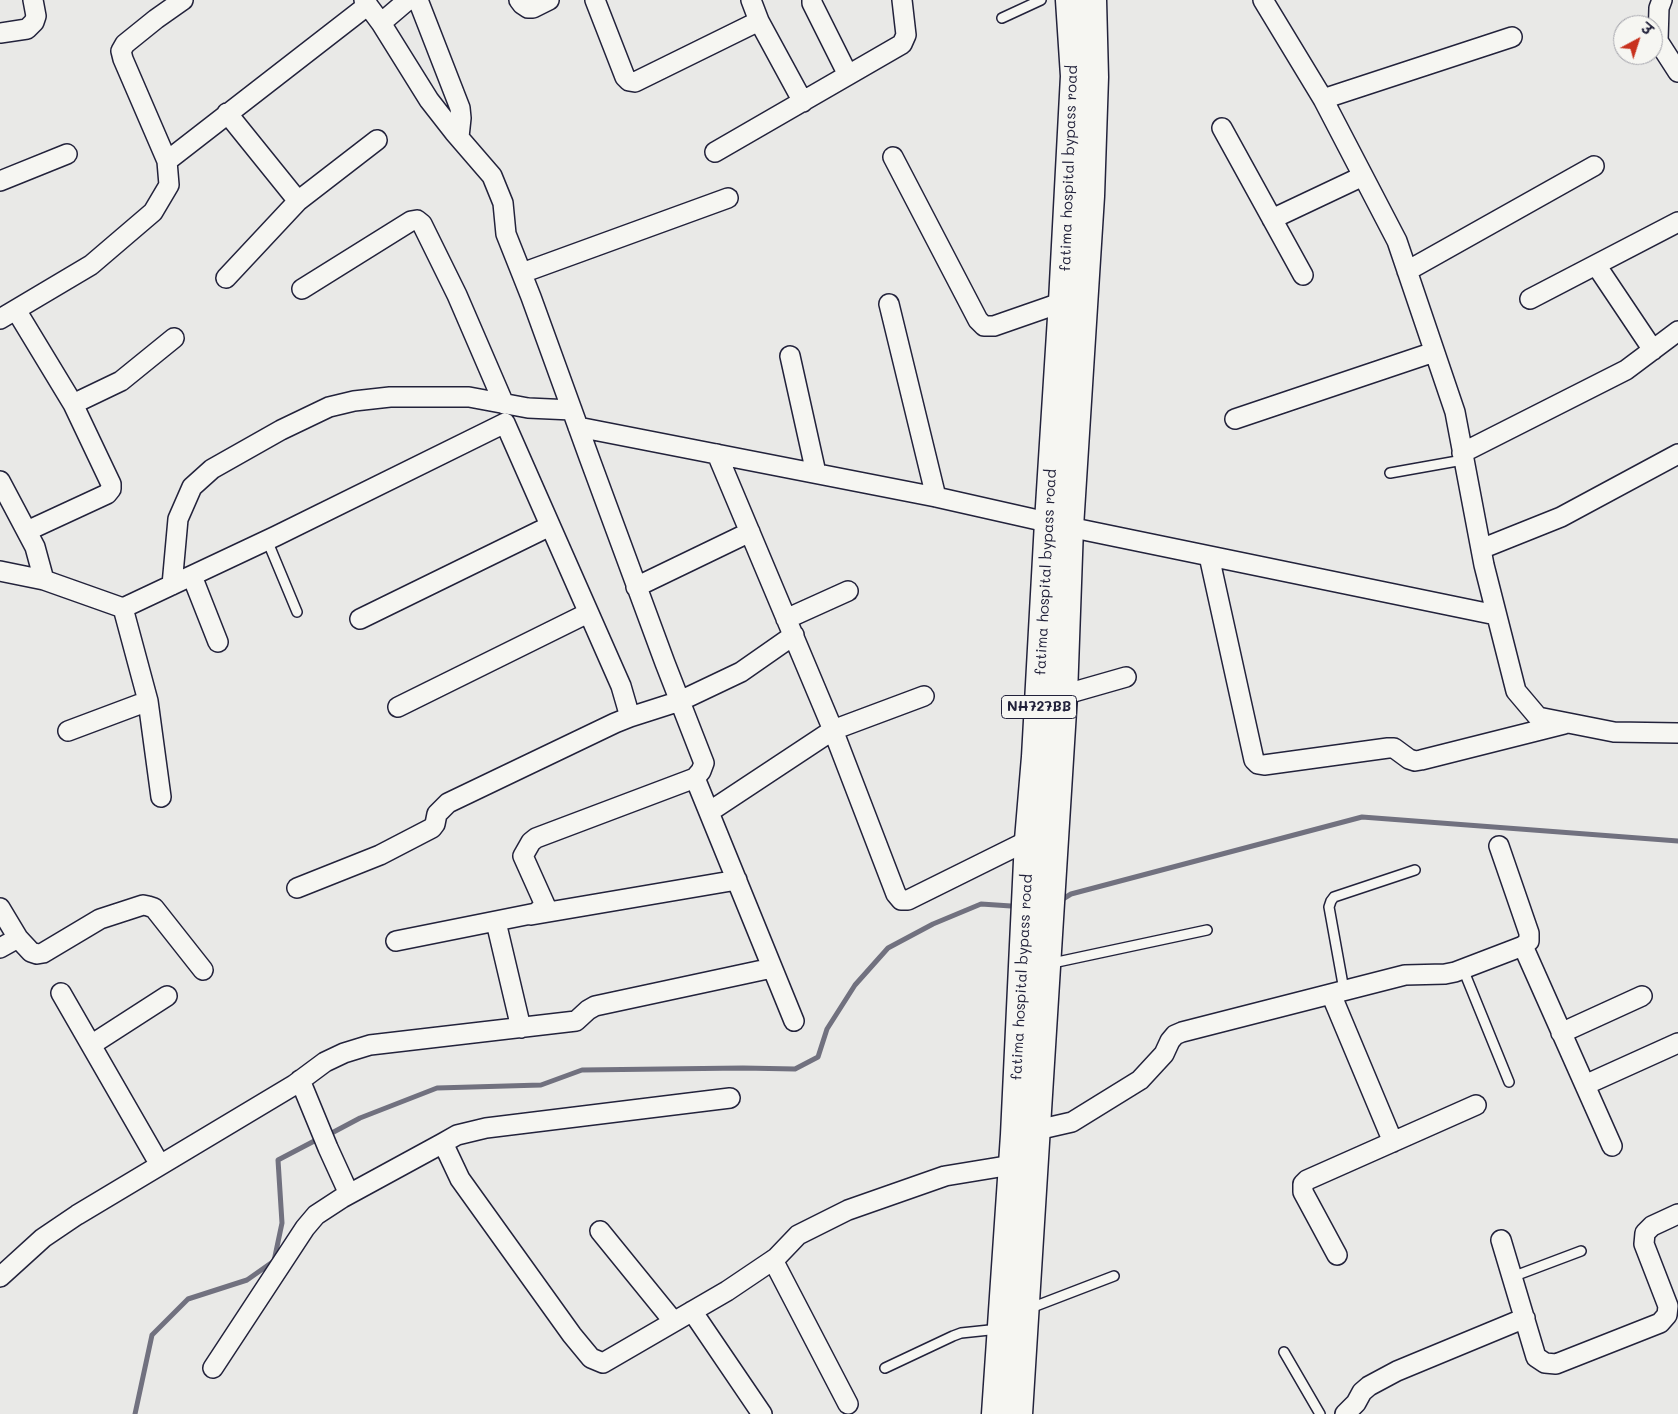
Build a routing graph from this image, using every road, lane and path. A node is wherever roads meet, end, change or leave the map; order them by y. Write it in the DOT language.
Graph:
graph roads {
  1 [pos="33,0"];
  2 [pos="183,0"];
  3 [pos="408,0"];
  4 [pos="418,0"];
  5 [pos="519,0"];
  6 [pos="549,0"];
  7 [pos="595,0"];
  8 [pos="751,0"];
  9 [pos="812,0"];
  10 [pos="902,0"];
  11 [pos="1041,0"];
  12 [pos="1070,0"];
  13 [pos="1092,0"];
  14 [pos="1264,0"];
  15 [pos="1662,0"];
  16 [pos="366,2"];
  17 [pos="1002,18"];
  18 [pos="759,21"];
  19 [pos="381,23"];
  20 [pos="0,33"];
  21 [pos="1512,37"];
  22 [pos="1678,72"];
  23 [pos="848,76"];
  24 [pos="1323,99"];
  25 [pos="802,102"];
  26 [pos="227,113"];
  27 [pos="1222,128"];
  28 [pos="459,137"];
  29 [pos="377,140"];
  30 [pos="716,152"];
  31 [pos="67,154"];
  32 [pos="893,157"];
  33 [pos="167,161"];
  34 [pos="1594,166"];
  35 [pos="1363,176"];
  36 [pos="0,181"];
  37 [pos="728,198"];
  38 [pos="298,201"];
  39 [pos="1272,219"];
  40 [pos="1678,222"];
  41 [pos="1596,265"];
  42 [pos="1407,271"];
  43 [pos="522,273"];
  44 [pos="1303,275"];
  45 [pos="226,278"];
  46 [pos="302,289"];
  47 [pos="1530,299"];
  48 [pos="1064,302"];
  49 [pos="889,304"];
  50 [pos="8,315"];
  51 [pos="1678,331"];
  52 [pos="174,338"];
  53 [pos="1653,350"];
  54 [pos="1434,352"];
  55 [pos="790,356"];
  56 [pos="499,403"];
  57 [pos="73,404"];
  58 [pos="575,418"];
  59 [pos="1235,419"];
  60 [pos="505,423"];
  61 [pos="717,454"];
  62 [pos="1678,454"];
  63 [pos="1462,457"];
  64 [pos="816,473"];
  65 [pos="1390,473"];
  66 [pos="0,481"];
  67 [pos="936,497"];
  68 [pos="1059,524"];
  69 [pos="550,526"];
  70 [pos="27,531"];
  71 [pos="750,532"];
  72 [pos="268,540"];
  73 [pos="1481,549"];
  74 [pos="1209,556"];
  75 [pos="0,571"];
  76 [pos="192,576"];
  77 [pos="44,580"];
  78 [pos="172,585"];
  79 [pos="636,587"];
  80 [pos="848,591"];
  81 [pos="122,608"];
  82 [pos="297,612"];
  83 [pos="588,613"];
  84 [pos="1496,615"];
  85 [pos="360,619"];
  86 [pos="790,627"];
  87 [pos="218,642"];
  88 [pos="1126,677"];
  89 [pos="1063,695"];
  90 [pos="924,696"];
  91 [pos="148,701"];
  92 [pos="680,701"];
  93 [pos="398,707"];
  94 [pos="630,717"];
  95 [pos="1570,723"];
  96 [pos="833,730"];
  97 [pos="68,731"];
  98 [pos="1678,733"];
  99 [pos="1047,758"];
  100 [pos="696,778"];
  101 [pos="161,797"];
  102 [pos="709,812"];
  103 [pos="1029,840"];
  104 [pos="1499,846"];
  105 [pos="1415,870"];
  106 [pos="737,880"];
  107 [pos="296,888"];
  108 [pos="0,908"];
  109 [pos="528,916"];
  110 [pos="496,922"];
  111 [pos="1207,930"];
  112 [pos="18,938"];
  113 [pos="396,941"];
  114 [pos="1523,946"];
  115 [pos="0,948"];
  116 [pos="1046,965"];
  117 [pos="772,968"];
  118 [pos="1463,969"];
  119 [pos="203,970"];
  120 [pos="1338,992"];
  121 [pos="61,993"];
  122 [pos="167,996"];
  123 [pos="1642,996"];
  124 [pos="794,1021"];
  125 [pos="521,1028"];
  126 [pos="1561,1033"];
  127 [pos="1678,1044"];
  128 [pos="91,1046"];
  129 [pos="300,1080"];
  130 [pos="1509,1082"];
  131 [pos="1585,1086"];
  132 [pos="730,1098"];
  133 [pos="1476,1105"];
  134 [pos="1037,1130"];
  135 [pos="1393,1142"];
  136 [pos="443,1143"];
  137 [pos="1612,1146"];
  138 [pos="160,1165"];
  139 [pos="1023,1166"];
  140 [pos="349,1194"];
  141 [pos="1678,1214"];
  142 [pos="600,1231"];
  143 [pos="1500,1240"];
  144 [pos="1581,1251"];
  145 [pos="1337,1255"];
  146 [pos="773,1260"];
  147 [pos="1114,1276"];
  148 [pos="0,1277"];
  149 [pos="1512,1278"];
  150 [pos="1025,1310"];
  151 [pos="692,1311"];
  152 [pos="1525,1318"];
  153 [pos="674,1322"];
  154 [pos="1002,1329"];
  155 [pos="1284,1352"];
  156 [pos="213,1368"];
  157 [pos="885,1368"];
  158 [pos="848,1404"];
  159 [pos="762,1414"];
  160 [pos="996,1414"];
  161 [pos="1018,1414"];
  162 [pos="1320,1414"];
  163 [pos="1345,1414"];
  1 -- 20 [label="street"];
  2 -- 33 [label="street"];
  3 -- 19 [label="street"];
  4 -- 28 [label="street"];
  5 -- 6 [label="street"];
  7 -- 18 [label="street"];
  8 -- 18 [label="street"];
  9 -- 23 [label="street"];
  10 -- 23 [label="street"];
  11 -- 17 [label="lane"];
  12 -- 48 [label="highway, fatima hospital bypass road / NH727BB"];
  13 -- 68 [label="highway, fatima hospital bypass road / NH727BB"];
  14 -- 24 [label="street"];
  15 -- 22 [label="street"];
  16 -- 19 [label="street"];
  16 -- 26 [label="street"];
  18 -- 25 [label="street"];
  19 -- 28 [label="street"];
  21 -- 24 [label="street"];
  23 -- 25 [label="street"];
  24 -- 35 [label="street"];
  25 -- 30 [label="street"];
  26 -- 33 [label="street"];
  26 -- 38 [label="street"];
  27 -- 39 [label="street"];
  28 -- 43 [label="street"];
  29 -- 38 [label="street"];
  31 -- 36 [label="street"];
  32 -- 48 [label="street"];
  33 -- 50 [label="street"];
  34 -- 42 [label="street"];
  35 -- 39 [label="street"];
  35 -- 42 [label="street"];
  37 -- 43 [label="street"];
  38 -- 45 [label="street"];
  39 -- 44 [label="street"];
  40 -- 41 [label="street"];
  41 -- 47 [label="street"];
  41 -- 53 [label="street"];
  42 -- 54 [label="street"];
  43 -- 58 [label="street"];
  46 -- 56 [label="street"];
  48 -- 68 [label="highway, fatima hospital bypass road / NH727BB"];
  49 -- 67 [label="street"];
  50 -- 57 [label="street"];
  51 -- 53 [label="street"];
  52 -- 57 [label="street"];
  53 -- 63 [label="street"];
  54 -- 59 [label="street"];
  54 -- 63 [label="street"];
  55 -- 64 [label="street"];
  56 -- 58 [label="street"];
  56 -- 60 [label="street"];
  56 -- 78 [label="street"];
  57 -- 70 [label="street"];
  58 -- 61 [label="street"];
  58 -- 79 [label="street"];
  60 -- 69 [label="street"];
  60 -- 72 [label="street"];
  61 -- 64 [label="street"];
  61 -- 71 [label="street"];
  62 -- 73 [label="street"];
  63 -- 65 [label="lane"];
  63 -- 73 [label="street"];
  64 -- 67 [label="street"];
  66 -- 70 [label="street"];
  67 -- 68 [label="street"];
  68 -- 74 [label="street"];
  68 -- 89 [label="highway, fatima hospital bypass road / NH727BB"];
  68 -- 99 [label="highway, fatima hospital bypass road / NH727BB"];
  69 -- 83 [label="street"];
  69 -- 85 [label="street"];
  70 -- 77 [label="street"];
  71 -- 79 [label="street"];
  71 -- 86 [label="street"];
  72 -- 76 [label="street"];
  72 -- 82 [label="lane"];
  73 -- 84 [label="street"];
  74 -- 84 [label="street"];
  74 -- 95 [label="street"];
  75 -- 77 [label="street"];
  76 -- 78 [label="street"];
  76 -- 87 [label="street"];
  77 -- 81 [label="street"];
  78 -- 81 [label="street"];
  79 -- 92 [label="street"];
  80 -- 86 [label="street"];
  81 -- 91 [label="street"];
  83 -- 93 [label="street"];
  83 -- 94 [label="street"];
  84 -- 95 [label="street"];
  86 -- 92 [label="street"];
  86 -- 96 [label="street"];
  88 -- 89 [label="street"];
  89 -- 99 [label="highway, fatima hospital bypass road / NH727BB"];
  90 -- 96 [label="street"];
  91 -- 97 [label="street"];
  91 -- 101 [label="street"];
  92 -- 94 [label="street"];
  92 -- 100 [label="street"];
  94 -- 107 [label="street"];
  95 -- 98 [label="street"];
  96 -- 102 [label="street"];
  96 -- 103 [label="street"];
  99 -- 103 [label="highway, fatima hospital bypass road / NH727BB"];
  99 -- 116 [label="highway, fatima hospital bypass road / NH727BB"];
  100 -- 102 [label="street"];
  100 -- 109 [label="street"];
  102 -- 106 [label="street"];
  103 -- 139 [label="highway, fatima hospital bypass road / NH727BB"];
  104 -- 114 [label="street"];
  105 -- 120 [label="lane"];
  106 -- 109 [label="street"];
  106 -- 117 [label="street"];
  108 -- 112 [label="street"];
  109 -- 110 [label="street"];
  110 -- 113 [label="street"];
  110 -- 125 [label="street"];
  111 -- 116 [label="lane"];
  112 -- 115 [label="street"];
  112 -- 119 [label="street"];
  114 -- 118 [label="street"];
  114 -- 126 [label="street"];
  116 -- 134 [label="highway, fatima hospital bypass road / NH727BB"];
  117 -- 124 [label="street"];
  117 -- 125 [label="street"];
  118 -- 120 [label="street"];
  118 -- 130 [label="lane"];
  120 -- 134 [label="street"];
  120 -- 135 [label="street"];
  121 -- 128 [label="street"];
  122 -- 128 [label="street"];
  123 -- 126 [label="street"];
  125 -- 129 [label="street"];
  126 -- 131 [label="street"];
  127 -- 131 [label="street"];
  128 -- 138 [label="street"];
  129 -- 138 [label="street"];
  129 -- 140 [label="street"];
  131 -- 137 [label="street"];
  132 -- 136 [label="street"];
  133 -- 135 [label="street"];
  134 -- 139 [label="highway, fatima hospital bypass road / NH727BB"];
  135 -- 145 [label="street"];
  136 -- 140 [label="street"];
  136 -- 153 [label="street"];
  138 -- 148 [label="street"];
  139 -- 146 [label="street"];
  139 -- 150 [label="highway, fatima hospital bypass road / NH727BB"];
  139 -- 154 [label="highway, fatima hospital bypass road / NH727BB"];
  140 -- 156 [label="street"];
  141 -- 152 [label="street"];
  142 -- 153 [label="street"];
  143 -- 149 [label="street"];
  144 -- 149 [label="lane"];
  146 -- 151 [label="street"];
  146 -- 158 [label="street"];
  147 -- 150 [label="lane"];
  149 -- 152 [label="street"];
  150 -- 161 [label="highway, fatima hospital bypass road / NH727BB"];
  151 -- 153 [label="street"];
  151 -- 159 [label="street"];
  152 -- 163 [label="street"];
  154 -- 157 [label="lane"];
  154 -- 160 [label="highway, fatima hospital bypass road / NH727BB"];
  155 -- 162 [label="lane"];
}
